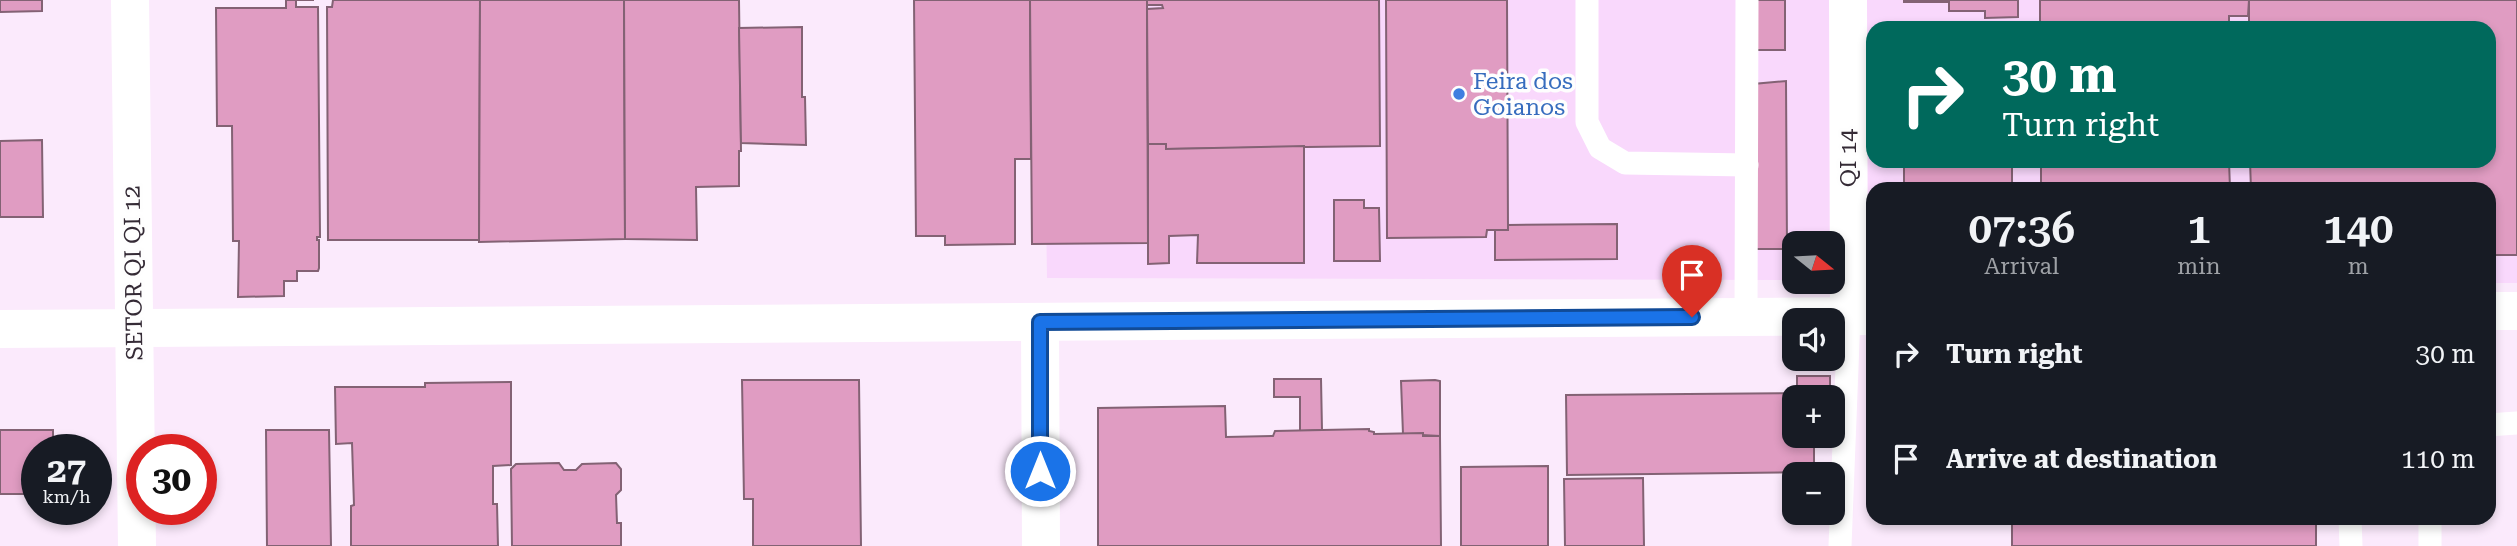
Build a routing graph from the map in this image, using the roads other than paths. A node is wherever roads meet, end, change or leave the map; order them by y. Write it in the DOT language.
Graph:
graph roads {
  1 [pos="130,0"];
  2 [pos="1587,0"];
  3 [pos="1747,0"];
  4 [pos="1847,0"];
  5 [pos="1747,165"];
  6 [pos="2496,311"];
  7 [pos="2517,311"];
  8 [pos="1746,316"];
  9 [pos="1861,316"];
  10 [pos="1040,322"];
  11 [pos="134,328"];
  12 [pos="0,329"];
  13 [pos="2517,423"];
  14 [pos="2496,424"];
  15 [pos="2350,525"];
  16 [pos="2430,525"];
  17 [pos="137,546"];
  18 [pos="1041,546"];
  19 [pos="1840,546"];
  20 [pos="2351,546"];
  21 [pos="2430,546"];
  1 -- 11 [label="street, SETOR QI QI 12"];
  2 -- 5 [label="lane"];
  3 -- 5 [label="lane"];
  4 -- 9 [label="street, QI 14"];
  5 -- 8 [label="lane"];
  6 -- 7 [label="street"];
  8 -- 9 [label="street"];
  8 -- 10 [label="street"];
  9 -- 19 [label="lane"];
  10 -- 11 [label="street"];
  10 -- 18 [label="street"];
  11 -- 12 [label="street"];
  11 -- 17 [label="street, SETOR QI QI 12"];
  13 -- 14 [label="lane"];
  15 -- 20 [label="lane"];
  16 -- 21 [label="lane"];
}
